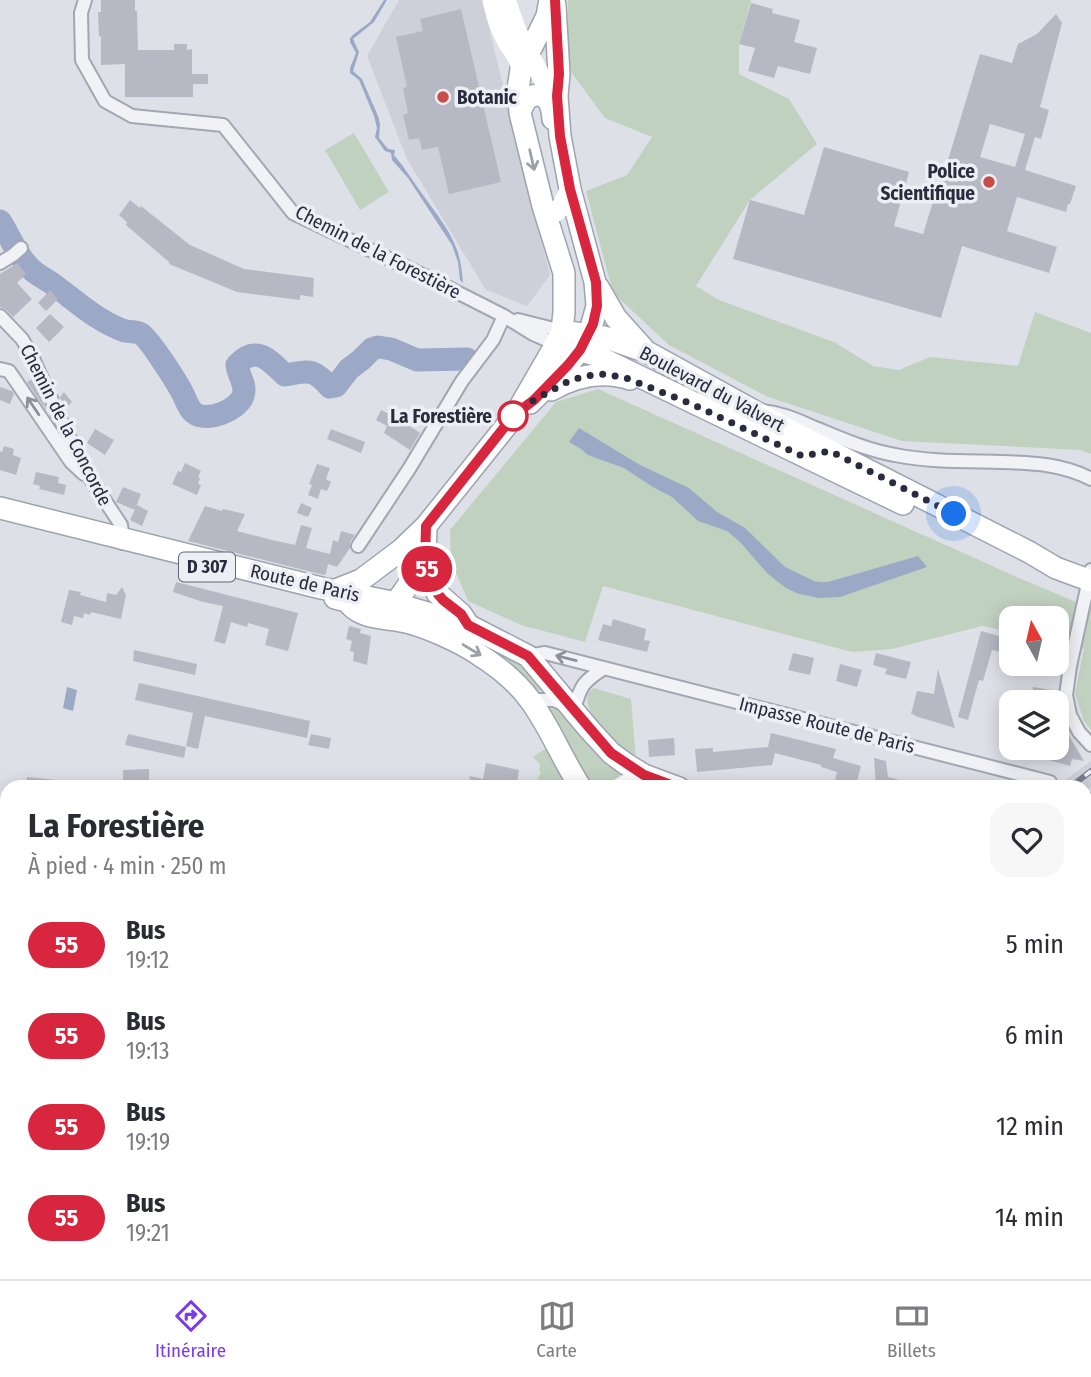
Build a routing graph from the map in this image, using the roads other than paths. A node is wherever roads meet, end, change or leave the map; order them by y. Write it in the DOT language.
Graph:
graph roads {
  1 [pos="86,0"];
  2 [pos="492,0"];
  3 [pos="506,0"];
  4 [pos="550,0"];
  5 [pos="555,0"];
  6 [pos="525,60"];
  7 [pos="552,108"];
  8 [pos="520,113"];
  9 [pos="570,189"];
  10 [pos="545,212"];
  11 [pos="17,252"];
  12 [pos="0,263"];
  13 [pos="596,282"];
  14 [pos="0,316"];
  15 [pos="504,316"];
  16 [pos="559,337"];
  17 [pos="584,343"];
  18 [pos="647,352"];
  19 [pos="0,369"];
  20 [pos="534,400"];
  21 [pos="692,404"];
  22 [pos="748,409"];
  23 [pos="514,415"];
  24 [pos="861,446"];
  25 [pos="830,451"];
  26 [pos="802,456"];
  27 [pos="90,478"];
  28 [pos="1091,479"];
  29 [pos="0,508"];
  30 [pos="0,516"];
  31 [pos="426,526"];
  32 [pos="122,542"];
  33 [pos="358,546"];
  34 [pos="401,550"];
  35 [pos="425,561"];
  36 [pos="1056,568"];
  37 [pos="1090,577"];
  38 [pos="340,596"];
  39 [pos="395,604"];
  40 [pos="409,623"];
  41 [pos="468,625"];
  42 [pos="528,656"];
  43 [pos="604,668"];
  44 [pos="531,700"];
  45 [pos="574,709"];
  46 [pos="1091,745"];
  47 [pos="576,780"];
  48 [pos="644,780"];
  49 [pos="1042,780"];
  1 -- 15 [label="street, Chemin de la Forestière"];
  2 -- 6 [label="main road"];
  3 -- 6 [label="main road"];
  4 -- 6 [label="main road"];
  5 -- 9 [label="main road"];
  6 -- 7 [label="main road"];
  6 -- 8 [label="main road"];
  7 -- 8 [label="main road"];
  7 -- 9 [label="main road"];
  8 -- 10 [label="main road, one-way"];
  9 -- 10 [label="main road"];
  9 -- 13 [label="main road"];
  10 -- 16 [label="main road"];
  11 -- 12 [label="street"];
  13 -- 17 [label="main road"];
  13 -- 18 [label="main road"];
  14 -- 27 [label="street, Chemin de la Concorde"];
  15 -- 16 [label="street, Chemin de la Forestière"];
  15 -- 33 [label="street"];
  16 -- 17 [label="main road, Chemin de la Forestière"];
  16 -- 23 [label="main road"];
  17 -- 18 [label="main road, Boulevard du Valvert"];
  17 -- 20 [label="main road"];
  17 -- 21 [label="main road, Boulevard du Valvert"];
  18 -- 22 [label="main road, Boulevard du Valvert"];
  27 -- 19 [label="street, one-way"];
  20 -- 21 [label="main road"];
  20 -- 23 [label="main road"];
  21 -- 26 [label="main road, Boulevard du Valvert"];
  22 -- 24 [label="street"];
  22 -- 25 [label="main road, Boulevard du Valvert"];
  23 -- 31 [label="main road"];
  24 -- 25 [label="street"];
  24 -- 28 [label="street"];
  25 -- 26 [label="street"];
  25 -- 36 [label="main road, Boulevard du Valvert"];
  26 -- 36 [label="main road, Boulevard du Valvert"];
  27 -- 32 [label="street, Chemin de la Concorde"];
  29 -- 32 [label="main road, Route de Paris / D 307"];
  30 -- 32 [label="main road, Route de Paris / D 307"];
  31 -- 34 [label="main road"];
  31 -- 35 [label="main road"];
  32 -- 38 [label="main road, Route de Paris / D 307"];
  34 -- 38 [label="main road"];
  34 -- 39 [label="main road"];
  35 -- 39 [label="main road"];
  35 -- 41 [label="main road"];
  36 -- 37 [label="main road, Boulevard du Valvert"];
  37 -- 46 [label="street"];
  38 -- 39 [label="main road"];
  38 -- 40 [label="main road, Route de Paris / D 307"];
  39 -- 40 [label="main road"];
  39 -- 41 [label="main road"];
  40 -- 44 [label="main road, Route de Paris / D 307, one-way"];
  41 -- 42 [label="main road"];
  43 -- 42 [label="street, Impasse Route de Paris, one-way"];
  42 -- 45 [label="main road"];
  43 -- 45 [label="street"];
  43 -- 49 [label="street, Impasse Route de Paris"];
  44 -- 45 [label="street"];
  44 -- 47 [label="main road, Route de Paris / D 307"];
  45 -- 48 [label="main road"];
}
